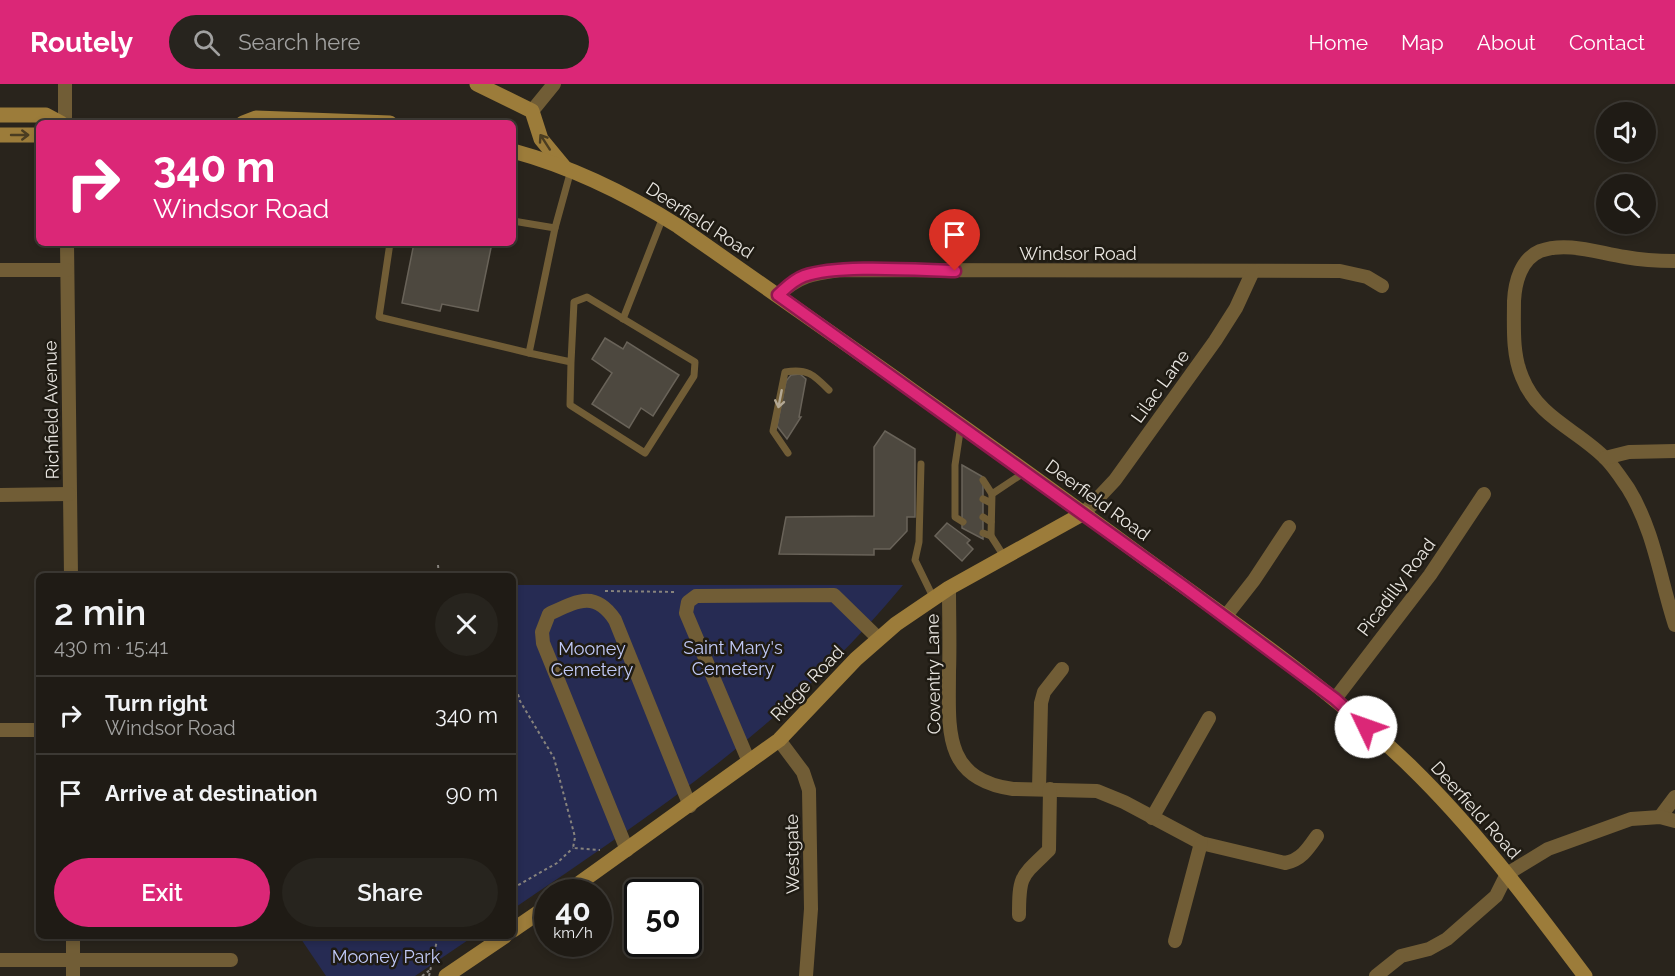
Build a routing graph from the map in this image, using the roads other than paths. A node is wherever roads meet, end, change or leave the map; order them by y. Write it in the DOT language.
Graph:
graph roads {
  1 [pos="65,84"];
  2 [pos="477,84"];
  3 [pos="554,84"];
  4 [pos="532,111"];
  5 [pos="0,115"];
  6 [pos="57,120"];
  7 [pos="63,120"];
  8 [pos="251,120"];
  9 [pos="310,120"];
  10 [pos="0,135"];
  11 [pos="36,135"];
  12 [pos="516,152"];
  13 [pos="568,169"];
  14 [pos="663,216"];
  15 [pos="516,222"];
  16 [pos="555,228"];
  17 [pos="67,246"];
  18 [pos="390,246"];
  19 [pos="1675,261"];
  20 [pos="0,270"];
  21 [pos="67,270"];
  22 [pos="1252,271"];
  23 [pos="1382,286"];
  24 [pos="778,295"];
  25 [pos="623,319"];
  26 [pos="529,352"];
  27 [pos="571,362"];
  28 [pos="829,390"];
  29 [pos="961,425"];
  30 [pos="1675,451"];
  31 [pos="788,453"];
  32 [pos="1605,458"];
  33 [pos="921,465"];
  34 [pos="955,465"];
  35 [pos="962,469"];
  36 [pos="1025,471"];
  37 [pos="983,480"];
  38 [pos="954,484"];
  39 [pos="963,488"];
  40 [pos="69,494"];
  41 [pos="992,494"];
  42 [pos="1484,494"];
  43 [pos="0,495"];
  44 [pos="983,499"];
  45 [pos="954,500"];
  46 [pos="992,503"];
  47 [pos="963,505"];
  48 [pos="1084,513"];
  49 [pos="983,517"];
  50 [pos="963,522"];
  51 [pos="991,522"];
  52 [pos="1289,526"];
  53 [pos="1005,558"];
  54 [pos="71,573"];
  55 [pos="949,588"];
  56 [pos="934,599"];
  57 [pos="1225,617"];
  58 [pos="1675,625"];
  59 [pos="878,638"];
  60 [pos="1062,669"];
  61 [pos="1335,699"];
  62 [pos="1209,718"];
  63 [pos="0,730"];
  64 [pos="36,730"];
  65 [pos="779,740"];
  66 [pos="749,762"];
  67 [pos="1045,789"];
  68 [pos="1675,797"];
  69 [pos="690,806"];
  70 [pos="1660,817"];
  71 [pos="1152,818"];
  72 [pos="1675,821"];
  73 [pos="1317,836"];
  74 [pos="1201,843"];
  75 [pos="627,850"];
  76 [pos="1508,874"];
  77 [pos="586,879"];
  78 [pos="1019,915"];
  79 [pos="534,916"];
  80 [pos="516,928"];
  81 [pos="73,939"];
  82 [pos="501,939"];
  83 [pos="1175,941"];
  84 [pos="0,960"];
  85 [pos="73,960"];
  86 [pos="231,960"];
  87 [pos="73,976"];
  88 [pos="447,976"];
  89 [pos="806,976"];
  90 [pos="1376,976"];
  91 [pos="1585,976"];
  1 -- 7 [label="street"];
  2 -- 4 [label="main road"];
  3 -- 4 [label="street"];
  13 -- 4 [label="main road, one-way"];
  5 -- 6 [label="main road"];
  8 -- 9 [label="main road"];
  10 -- 11 [label="main road, one-way"];
  12 -- 13 [label="main road, Deerfield Road"];
  13 -- 14 [label="main road, Deerfield Road"];
  13 -- 16 [label="lane"];
  14 -- 24 [label="main road, Deerfield Road"];
  14 -- 25 [label="lane"];
  15 -- 16 [label="lane"];
  16 -- 26 [label="lane"];
  17 -- 21 [label="street, Richfield Avenue"];
  18 -- 26 [label="lane"];
  19 -- 32 [label="street"];
  20 -- 21 [label="street"];
  21 -- 40 [label="street, Richfield Avenue"];
  22 -- 23 [label="street, Windsor Road"];
  22 -- 24 [label="street, Windsor Road"];
  22 -- 48 [label="street, Lilac Lane"];
  24 -- 29 [label="main road, Deerfield Road"];
  25 -- 27 [label="lane"];
  25 -- 27 [label="lane"];
  26 -- 27 [label="lane"];
  28 -- 31 [label="lane, one-way"];
  29 -- 34 [label="lane"];
  29 -- 36 [label="main road, Deerfield Road"];
  30 -- 32 [label="street"];
  32 -- 58 [label="street"];
  33 -- 56 [label="lane"];
  34 -- 35 [label="lane"];
  34 -- 38 [label="lane"];
  36 -- 41 [label="lane"];
  36 -- 48 [label="main road, Deerfield Road"];
  37 -- 41 [label="lane"];
  38 -- 39 [label="lane"];
  38 -- 45 [label="lane"];
  40 -- 43 [label="street"];
  40 -- 54 [label="street, Richfield Avenue"];
  41 -- 46 [label="lane"];
  42 -- 61 [label="street, Picadilly Road"];
  44 -- 46 [label="lane"];
  45 -- 47 [label="lane"];
  45 -- 50 [label="lane"];
  46 -- 51 [label="lane"];
  48 -- 53 [label="main road, Ridge Road"];
  48 -- 57 [label="main road, Deerfield Road"];
  49 -- 51 [label="lane"];
  51 -- 53 [label="lane"];
  52 -- 57 [label="street"];
  53 -- 55 [label="main road, Ridge Road"];
  55 -- 56 [label="main road, Ridge Road"];
  55 -- 67 [label="street, Coventry Lane"];
  56 -- 59 [label="main road, Ridge Road"];
  57 -- 61 [label="main road, Deerfield Road"];
  59 -- 65 [label="main road, Ridge Road"];
  59 -- 66 [label="street"];
  60 -- 67 [label="street"];
  61 -- 76 [label="main road, Deerfield Road"];
  62 -- 71 [label="street"];
  63 -- 64 [label="street"];
  65 -- 66 [label="main road, Ridge Road"];
  65 -- 89 [label="street, Westgate"];
  66 -- 69 [label="main road, Ridge Road"];
  67 -- 71 [label="street, Coventry Lane"];
  67 -- 78 [label="street"];
  68 -- 70 [label="street"];
  69 -- 75 [label="main road, Ridge Road"];
  69 -- 75 [label="street"];
  70 -- 72 [label="street"];
  70 -- 76 [label="street"];
  71 -- 74 [label="street, Coventry Lane"];
  73 -- 74 [label="street, Coventry Lane"];
  74 -- 83 [label="street"];
  75 -- 77 [label="main road, Ridge Road"];
  76 -- 90 [label="street"];
  76 -- 91 [label="main road, Deerfield Road"];
  79 -- 80 [label="main road"];
  81 -- 85 [label="street"];
  82 -- 88 [label="main road"];
  84 -- 85 [label="street"];
  85 -- 86 [label="street"];
  85 -- 87 [label="street"];
}
